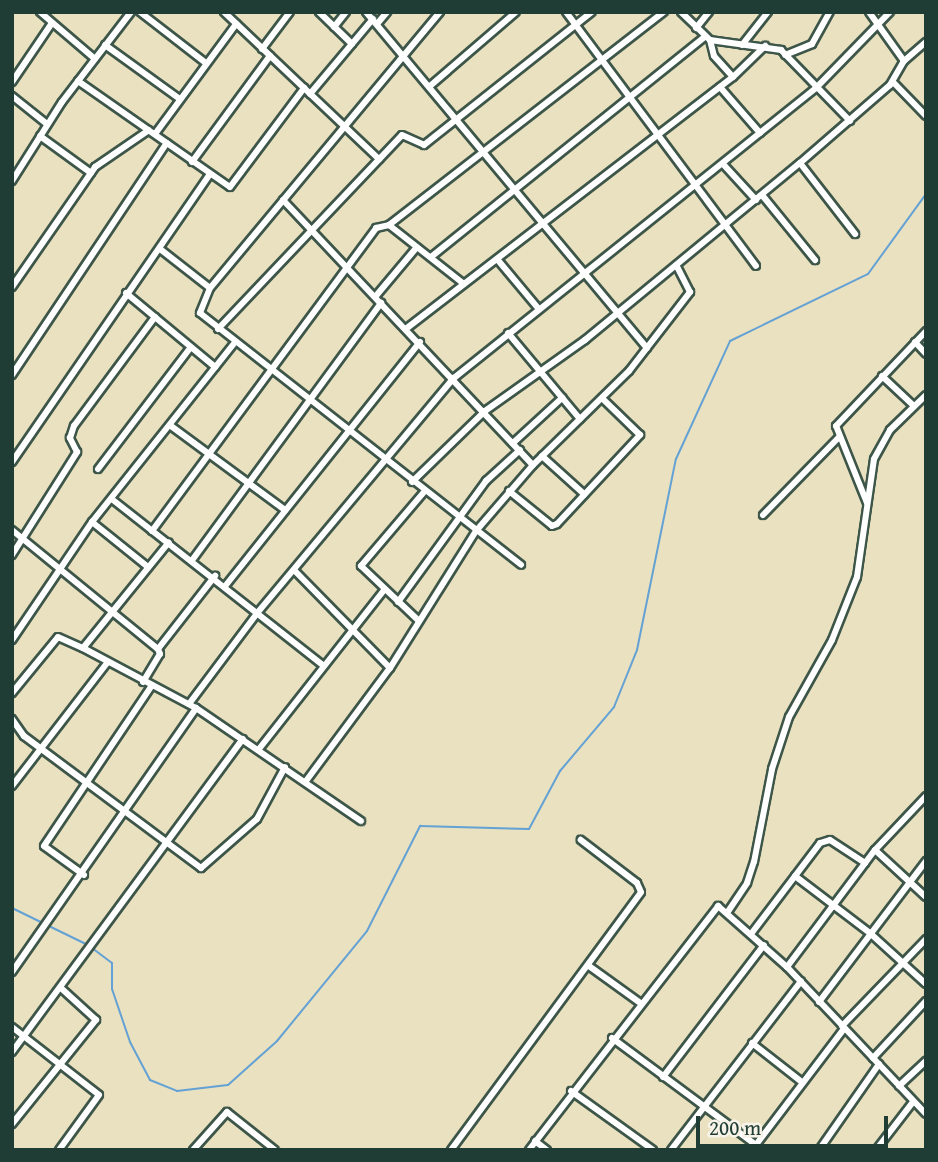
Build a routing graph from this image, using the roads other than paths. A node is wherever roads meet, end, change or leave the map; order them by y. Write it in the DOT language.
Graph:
graph roads {
  1 [pos="40,12"];
  2 [pos="131,12"];
  3 [pos="139,12"];
  4 [pos="224,12"];
  5 [pos="290,12"];
  6 [pos="319,12"];
  7 [pos="346,12"];
  8 [pos="366,12"];
  9 [pos="387,12"];
  10 [pos="440,12"];
  11 [pos="516,12"];
  12 [pos="566,12"];
  13 [pos="592,12"];
  14 [pos="664,12"];
  15 [pos="681,12"];
  16 [pos="709,12"];
  17 [pos="768,12"];
  18 [pos="830,12"];
  19 [pos="869,12"];
  20 [pos="890,12"];
  21 [pos="51,18"];
  22 [pos="375,22"];
  23 [pos="236,24"];
  24 [pos="880,24"];
  25 [pos="576,25"];
  26 [pos="334,27"];
  27 [pos="696,28"];
  28 [pos="707,39"];
  29 [pos="352,44"];
  30 [pos="925,44"];
  31 [pos="105,45"];
  32 [pos="742,45"];
  33 [pos="765,46"];
  34 [pos="262,49"];
  35 [pos="404,54"];
  36 [pos="785,55"];
  37 [pos="270,56"];
  38 [pos="94,59"];
  39 [pos="602,61"];
  40 [pos="904,61"];
  41 [pos="206,63"];
  42 [pos="733,77"];
  43 [pos="78,81"];
  44 [pos="12,82"];
  45 [pos="893,82"];
  46 [pos="430,86"];
  47 [pos="720,87"];
  48 [pos="304,88"];
  49 [pos="816,88"];
  50 [pos="310,94"];
  51 [pos="12,96"];
  52 [pos="629,98"];
  53 [pos="180,99"];
  54 [pos="926,116"];
  55 [pos="457,118"];
  56 [pos="850,121"];
  57 [pos="47,124"];
  58 [pos="345,127"];
  59 [pos="152,132"];
  60 [pos="760,133"];
  61 [pos="657,135"];
  62 [pos="40,136"];
  63 [pos="167,143"];
  64 [pos="484,152"];
  65 [pos="379,159"];
  66 [pos="192,162"];
  67 [pos="723,163"];
  68 [pos="800,163"];
  69 [pos="91,173"];
  70 [pos="209,175"];
  71 [pos="12,181"];
  72 [pos="696,184"];
  73 [pos="514,189"];
  74 [pos="759,198"];
  75 [pos="283,200"];
  76 [pos="542,223"];
  77 [pos="389,225"];
  78 [pos="728,225"];
  79 [pos="310,228"];
  80 [pos="855,234"];
  81 [pos="417,247"];
  82 [pos="160,249"];
  83 [pos="431,257"];
  84 [pos="497,259"];
  85 [pos="815,260"];
  86 [pos="676,265"];
  87 [pos="345,266"];
  88 [pos="756,266"];
  89 [pos="584,272"];
  90 [pos="464,284"];
  91 [pos="12,287"];
  92 [pos="210,288"];
  93 [pos="126,293"];
  94 [pos="375,296"];
  95 [pos="382,303"];
  96 [pos="538,308"];
  97 [pos="618,313"];
  98 [pos="155,317"];
  99 [pos="407,328"];
  100 [pos="218,329"];
  101 [pos="926,331"];
  102 [pos="508,332"];
  103 [pos="235,342"];
  104 [pos="419,342"];
  105 [pos="915,342"];
  106 [pos="191,347"];
  107 [pos="647,348"];
  108 [pos="926,354"];
  109 [pos="215,367"];
  110 [pos="540,371"];
  111 [pos="272,372"];
  112 [pos="12,375"];
  113 [pos="882,376"];
  114 [pos="454,378"];
  115 [pos="926,395"];
  116 [pos="562,398"];
  117 [pos="602,398"];
  118 [pos="310,402"];
  119 [pos="914,406"];
  120 [pos="485,411"];
  121 [pos="580,419"];
  122 [pos="171,426"];
  123 [pos="348,431"];
  124 [pos="839,437"];
  125 [pos="513,443"];
  126 [pos="520,450"];
  127 [pos="211,455"];
  128 [pos="542,456"];
  129 [pos="383,459"];
  130 [pos="12,462"];
  131 [pos="533,465"];
  132 [pos="98,469"];
  133 [pos="412,482"];
  134 [pos="247,483"];
  135 [pos="509,491"];
  136 [pos="424,492"];
  137 [pos="584,494"];
  138 [pos="113,500"];
  139 [pos="868,504"];
  140 [pos="285,510"];
  141 [pos="763,515"];
  142 [pos="460,519"];
  143 [pos="92,522"];
  144 [pos="12,530"];
  145 [pos="152,531"];
  146 [pos="476,531"];
  147 [pos="23,538"];
  148 [pos="169,542"];
  149 [pos="12,555"];
  150 [pos="193,559"];
  151 [pos="521,565"];
  152 [pos="59,567"];
  153 [pos="148,567"];
  154 [pos="294,570"];
  155 [pos="215,576"];
  156 [pos="226,585"];
  157 [pos="384,590"];
  158 [pos="398,602"];
  159 [pos="111,611"];
  160 [pos="258,612"];
  161 [pos="419,621"];
  162 [pos="352,629"];
  163 [pos="12,639"];
  164 [pos="83,648"];
  165 [pos="158,649"];
  166 [pos="108,662"];
  167 [pos="323,665"];
  168 [pos="390,668"];
  169 [pos="143,682"];
  170 [pos="151,687"];
  171 [pos="12,693"];
  172 [pos="189,704"];
  173 [pos="196,708"];
  174 [pos="12,719"];
  175 [pos="243,738"];
  176 [pos="259,749"];
  177 [pos="42,750"];
  178 [pos="285,767"];
  179 [pos="306,781"];
  180 [pos="85,783"];
  181 [pos="12,786"];
  182 [pos="926,796"];
  183 [pos="126,814"];
  184 [pos="361,821"];
  185 [pos="581,840"];
  186 [pos="167,844"];
  187 [pos="875,850"];
  188 [pos="926,861"];
  189 [pos="866,863"];
  190 [pos="84,875"];
  191 [pos="795,876"];
  192 [pos="911,881"];
  193 [pos="926,897"];
  194 [pos="834,904"];
  195 [pos="727,913"];
  196 [pos="751,934"];
  197 [pos="871,934"];
  198 [pos="926,939"];
  199 [pos="764,945"];
  200 [pos="902,963"];
  201 [pos="589,966"];
  202 [pos="787,967"];
  203 [pos="12,972"];
  204 [pos="801,981"];
  205 [pos="926,984"];
  206 [pos="62,989"];
  207 [pos="926,1001"];
  208 [pos="639,1002"];
  209 [pos="818,1002"];
  210 [pos="12,1027"];
  211 [pos="843,1027"];
  212 [pos="25,1037"];
  213 [pos="612,1038"];
  214 [pos="752,1043"];
  215 [pos="12,1052"];
  216 [pos="873,1058"];
  217 [pos="926,1061"];
  218 [pos="60,1064"];
  219 [pos="879,1064"];
  220 [pos="663,1077"];
  221 [pos="802,1082"];
  222 [pos="900,1086"];
  223 [pos="572,1091"];
  224 [pos="913,1102"];
  225 [pos="703,1107"];
  226 [pos="926,1114"];
  227 [pos="12,1124"];
  228 [pos="535,1141"];
  229 [pos="754,1147"];
  230 [pos="59,1150"];
  231 [pos="193,1150"];
  232 [pos="275,1150"];
  233 [pos="451,1150"];
  234 [pos="529,1150"];
  235 [pos="547,1150"];
  236 [pos="653,1150"];
  237 [pos="671,1150"];
  238 [pos="763,1150"];
  239 [pos="819,1150"];
  240 [pos="876,1150"];
  1 -- 21 [label="street"];
  2 -- 31 [label="street"];
  3 -- 41 [label="street"];
  4 -- 23 [label="street"];
  5 -- 34 [label="street"];
  6 -- 26 [label="street"];
  7 -- 26 [label="street"];
  8 -- 22 [label="street"];
  9 -- 22 [label="street"];
  10 -- 35 [label="street"];
  11 -- 46 [label="street"];
  12 -- 25 [label="street"];
  13 -- 25 [label="street"];
  14 -- 39 [label="street"];
  15 -- 27 [label="street"];
  16 -- 27 [label="street"];
  17 -- 32 [label="street"];
  18 -- 36 [label="street"];
  19 -- 24 [label="street"];
  20 -- 24 [label="street"];
  21 -- 38 [label="street"];
  21 -- 44 [label="street"];
  22 -- 29 [label="street"];
  22 -- 35 [label="street"];
  23 -- 34 [label="street"];
  23 -- 41 [label="street"];
  24 -- 40 [label="street"];
  24 -- 49 [label="street"];
  25 -- 39 [label="street"];
  25 -- 55 [label="street"];
  26 -- 29 [label="street"];
  27 -- 28 [label="street"];
  28 -- 32 [label="street"];
  28 -- 42 [label="street"];
  28 -- 52 [label="street"];
  29 -- 50 [label="street"];
  30 -- 40 [label="street"];
  31 -- 38 [label="street"];
  31 -- 53 [label="street"];
  32 -- 33 [label="street"];
  33 -- 36 [label="street"];
  33 -- 42 [label="street"];
  34 -- 37 [label="street"];
  35 -- 46 [label="street"];
  35 -- 58 [label="street"];
  36 -- 49 [label="street"];
  37 -- 48 [label="street"];
  37 -- 66 [label="street"];
  38 -- 43 [label="street"];
  39 -- 52 [label="street"];
  39 -- 64 [label="street"];
  40 -- 45 [label="street"];
  41 -- 53 [label="street"];
  42 -- 47 [label="street"];
  43 -- 57 [label="street"];
  43 -- 59 [label="street"];
  45 -- 54 [label="street"];
  45 -- 56 [label="street"];
  46 -- 55 [label="street"];
  47 -- 60 [label="street"];
  47 -- 61 [label="street"];
  48 -- 50 [label="street"];
  48 -- 70 [label="street"];
  49 -- 56 [label="street"];
  49 -- 60 [label="street"];
  50 -- 58 [label="street"];
  51 -- 57 [label="street"];
  52 -- 61 [label="street"];
  52 -- 73 [label="street"];
  53 -- 59 [label="street"];
  55 -- 64 [label="street"];
  55 -- 65 [label="street"];
  56 -- 68 [label="street"];
  57 -- 62 [label="street"];
  58 -- 65 [label="street"];
  58 -- 75 [label="street"];
  59 -- 63 [label="street"];
  59 -- 69 [label="street"];
  60 -- 67 [label="street"];
  61 -- 72 [label="street"];
  61 -- 76 [label="street"];
  62 -- 69 [label="street"];
  62 -- 71 [label="street"];
  63 -- 66 [label="street"];
  63 -- 112 [label="street"];
  64 -- 73 [label="street"];
  64 -- 77 [label="street"];
  65 -- 79 [label="street"];
  66 -- 70 [label="street"];
  67 -- 72 [label="street"];
  67 -- 74 [label="street"];
  68 -- 74 [label="street"];
  68 -- 80 [label="street"];
  69 -- 91 [label="street"];
  70 -- 82 [label="street"];
  72 -- 78 [label="street"];
  72 -- 89 [label="street"];
  73 -- 76 [label="street"];
  73 -- 83 [label="street"];
  74 -- 78 [label="street"];
  74 -- 85 [label="street"];
  75 -- 79 [label="street"];
  75 -- 92 [label="street"];
  76 -- 84 [label="street"];
  76 -- 89 [label="street"];
  77 -- 81 [label="street"];
  77 -- 87 [label="street"];
  78 -- 86 [label="street"];
  78 -- 88 [label="street"];
  79 -- 87 [label="street"];
  79 -- 100 [label="street"];
  81 -- 83 [label="street"];
  81 -- 94 [label="street"];
  82 -- 92 [label="street"];
  82 -- 93 [label="street"];
  83 -- 90 [label="street"];
  84 -- 90 [label="street"];
  84 -- 96 [label="street"];
  86 -- 97 [label="street"];
  86 -- 107 [label="street"];
  87 -- 94 [label="street"];
  87 -- 111 [label="street"];
  89 -- 96 [label="street"];
  89 -- 97 [label="street"];
  90 -- 99 [label="street"];
  92 -- 100 [label="street"];
  93 -- 98 [label="street"];
  93 -- 130 [label="street"];
  94 -- 95 [label="street"];
  95 -- 99 [label="street"];
  95 -- 118 [label="street"];
  96 -- 102 [label="street"];
  97 -- 107 [label="street"];
  97 -- 110 [label="street"];
  98 -- 106 [label="street"];
  98 -- 147 [label="street"];
  99 -- 104 [label="street"];
  100 -- 103 [label="street"];
  101 -- 105 [label="street"];
  102 -- 110 [label="street"];
  102 -- 114 [label="street"];
  103 -- 109 [label="street"];
  103 -- 111 [label="street"];
  104 -- 114 [label="street"];
  104 -- 123 [label="street"];
  105 -- 108 [label="street"];
  105 -- 113 [label="street"];
  106 -- 109 [label="street"];
  106 -- 132 [label="street"];
  107 -- 117 [label="street"];
  109 -- 122 [label="street"];
  110 -- 116 [label="street"];
  110 -- 120 [label="street"];
  111 -- 118 [label="street"];
  111 -- 127 [label="street"];
  113 -- 119 [label="street"];
  113 -- 124 [label="street"];
  114 -- 120 [label="street"];
  114 -- 129 [label="street"];
  115 -- 119 [label="street"];
  116 -- 121 [label="street"];
  116 -- 125 [label="street"];
  117 -- 121 [label="street"];
  117 -- 137 [label="street"];
  118 -- 123 [label="street"];
  118 -- 134 [label="street"];
  119 -- 139 [label="street"];
  120 -- 125 [label="street"];
  120 -- 133 [label="street"];
  121 -- 128 [label="street"];
  122 -- 127 [label="street"];
  122 -- 138 [label="street"];
  123 -- 129 [label="street"];
  123 -- 140 [label="street"];
  124 -- 139 [label="street"];
  124 -- 141 [label="street"];
  125 -- 126 [label="street"];
  126 -- 131 [label="street"];
  126 -- 142 [label="street"];
  127 -- 134 [label="street"];
  127 -- 145 [label="street"];
  128 -- 131 [label="street"];
  128 -- 137 [label="street"];
  129 -- 133 [label="street"];
  129 -- 154 [label="street"];
  131 -- 135 [label="street"];
  133 -- 136 [label="street"];
  134 -- 140 [label="street"];
  134 -- 150 [label="street"];
  135 -- 137 [label="street"];
  135 -- 146 [label="street"];
  136 -- 142 [label="street"];
  136 -- 157 [label="street"];
  138 -- 143 [label="street"];
  138 -- 145 [label="street"];
  139 -- 195 [label="street"];
  140 -- 156 [label="street"];
  142 -- 146 [label="street"];
  142 -- 158 [label="street"];
  143 -- 152 [label="street"];
  143 -- 153 [label="street"];
  144 -- 147 [label="street"];
  145 -- 148 [label="street"];
  146 -- 151 [label="street"];
  146 -- 161 [label="street"];
  147 -- 149 [label="street"];
  147 -- 152 [label="street"];
  148 -- 150 [label="street"];
  148 -- 153 [label="street"];
  150 -- 155 [label="street"];
  152 -- 159 [label="street"];
  152 -- 163 [label="street"];
  153 -- 159 [label="street"];
  154 -- 160 [label="street"];
  154 -- 162 [label="street"];
  155 -- 156 [label="street"];
  155 -- 165 [label="street"];
  156 -- 160 [label="street"];
  157 -- 158 [label="street"];
  157 -- 162 [label="street"];
  158 -- 161 [label="street"];
  159 -- 164 [label="street"];
  159 -- 165 [label="street"];
  160 -- 167 [label="street"];
  160 -- 172 [label="street"];
  161 -- 168 [label="street"];
  162 -- 167 [label="street"];
  162 -- 168 [label="street"];
  164 -- 166 [label="street"];
  164 -- 171 [label="street"];
  165 -- 169 [label="street"];
  166 -- 169 [label="street"];
  166 -- 177 [label="street"];
  167 -- 176 [label="street"];
  168 -- 179 [label="street"];
  169 -- 170 [label="street"];
  170 -- 172 [label="street"];
  170 -- 180 [label="street"];
  172 -- 173 [label="street"];
  173 -- 175 [label="street"];
  173 -- 183 [label="street"];
  174 -- 177 [label="street"];
  175 -- 176 [label="street"];
  175 -- 186 [label="street"];
  176 -- 178 [label="street"];
  177 -- 180 [label="street"];
  177 -- 181 [label="street"];
  178 -- 179 [label="street"];
  178 -- 186 [label="street"];
  179 -- 184 [label="street"];
  180 -- 183 [label="street"];
  180 -- 190 [label="street"];
  182 -- 187 [label="street"];
  183 -- 186 [label="street"];
  183 -- 190 [label="street"];
  185 -- 201 [label="street"];
  186 -- 206 [label="street"];
  187 -- 189 [label="street"];
  187 -- 192 [label="street"];
  188 -- 192 [label="street"];
  189 -- 191 [label="street"];
  189 -- 194 [label="street"];
  190 -- 203 [label="street"];
  191 -- 194 [label="street"];
  191 -- 196 [label="street"];
  192 -- 193 [label="street"];
  192 -- 197 [label="street"];
  194 -- 197 [label="street"];
  194 -- 202 [label="street"];
  195 -- 196 [label="street"];
  195 -- 208 [label="street"];
  196 -- 199 [label="street"];
  197 -- 200 [label="street"];
  197 -- 209 [label="street"];
  198 -- 200 [label="street"];
  199 -- 202 [label="street"];
  199 -- 220 [label="street"];
  200 -- 205 [label="street"];
  200 -- 211 [label="street"];
  201 -- 208 [label="street"];
  201 -- 233 [label="street"];
  202 -- 204 [label="street"];
  204 -- 209 [label="street"];
  204 -- 214 [label="street"];
  206 -- 212 [label="street"];
  206 -- 218 [label="street"];
  207 -- 216 [label="street"];
  208 -- 213 [label="street"];
  209 -- 211 [label="street"];
  210 -- 212 [label="street"];
  211 -- 216 [label="street"];
  211 -- 221 [label="street"];
  212 -- 215 [label="street"];
  212 -- 218 [label="street"];
  213 -- 220 [label="street"];
  213 -- 223 [label="street"];
  214 -- 221 [label="street"];
  214 -- 225 [label="street"];
  216 -- 219 [label="street"];
  217 -- 222 [label="street"];
  218 -- 227 [label="street"];
  218 -- 230 [label="street"];
  219 -- 222 [label="street"];
  219 -- 239 [label="street"];
  220 -- 225 [label="street"];
  221 -- 229 [label="street"];
  222 -- 224 [label="street"];
  223 -- 228 [label="street"];
  223 -- 236 [label="street"];
  224 -- 226 [label="street"];
  224 -- 240 [label="street"];
  225 -- 229 [label="street"];
  225 -- 237 [label="street"];
  228 -- 234 [label="street"];
  228 -- 235 [label="street"];
  229 -- 238 [label="street"];
  231 -- 232 [label="street"];
}
